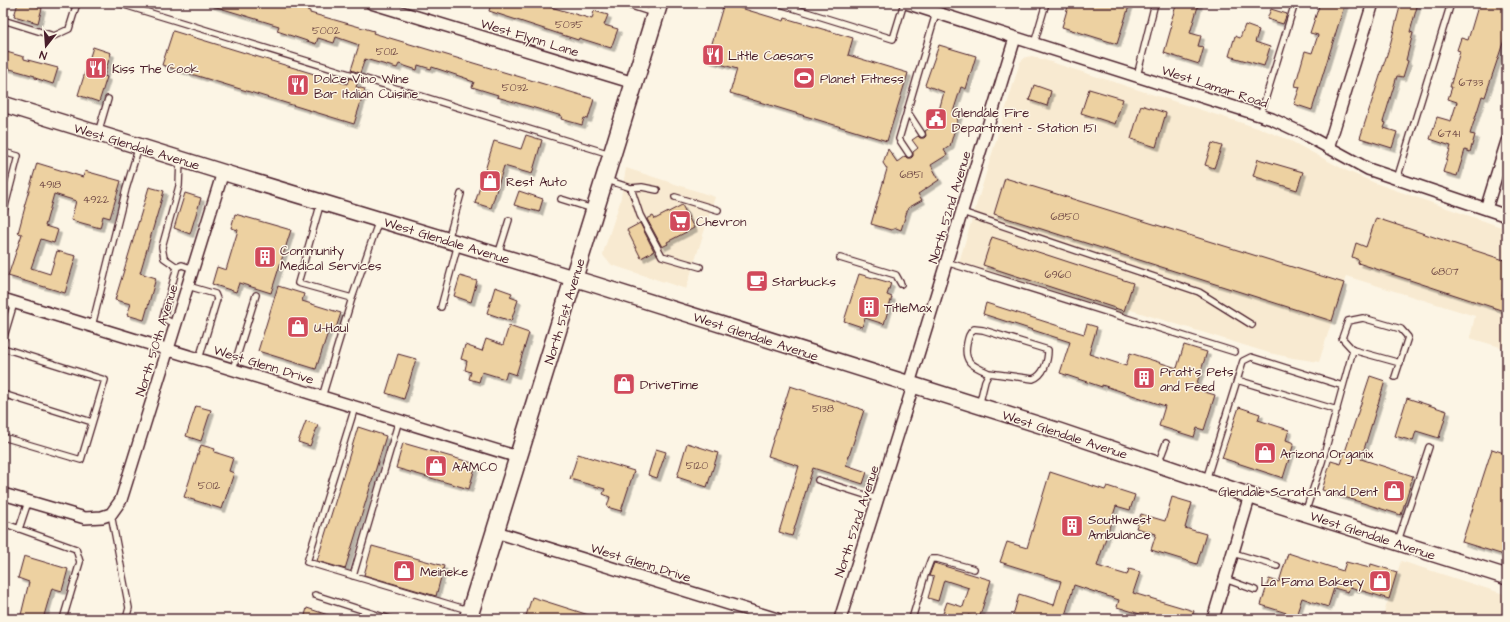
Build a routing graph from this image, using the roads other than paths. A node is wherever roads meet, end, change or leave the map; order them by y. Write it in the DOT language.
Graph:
graph roads {
  1 [pos="77,3"];
  2 [pos="118,3"];
  3 [pos="371,3"];
  4 [pos="622,3"];
  5 [pos="777,3"];
  6 [pos="905,3"];
  7 [pos="1046,3"];
  8 [pos="1155,3"];
  9 [pos="1296,3"];
  10 [pos="1373,3"];
  11 [pos="1451,3"];
  12 [pos="657,8"];
  13 [pos="936,13"];
  14 [pos="3,20"];
  15 [pos="1015,38"];
  16 [pos="1034,44"];
  17 [pos="1137,76"];
  18 [pos="634,83"];
  19 [pos="108,99"];
  20 [pos="3,104"];
  21 [pos="907,111"];
  22 [pos="1260,116"];
  23 [pos="98,134"];
  24 [pos="922,134"];
  25 [pos="1507,141"];
  26 [pos="139,146"];
  27 [pos="1328,148"];
  28 [pos="3,152"];
  29 [pos="612,154"];
  30 [pos="909,154"];
  31 [pos="180,159"];
  32 [pos="223,172"];
  33 [pos="605,179"];
  34 [pos="1397,179"];
  35 [pos="631,188"];
  36 [pos="657,190"];
  37 [pos="461,194"];
  38 [pos="675,196"];
  39 [pos="561,199"];
  40 [pos="322,202"];
  41 [pos="595,209"];
  42 [pos="718,210"];
  43 [pos="1486,210"];
  44 [pos="962,212"];
  45 [pos="3,214"];
  46 [pos="1507,216"];
  47 [pos="379,220"];
  48 [pos="509,220"];
  49 [pos="453,242"];
  50 [pos="498,255"];
  51 [pos="840,258"];
  52 [pos="946,262"];
  53 [pos="176,267"];
  54 [pos="700,267"];
  55 [pos="193,269"];
  56 [pos="574,278"];
  57 [pos="902,284"];
  58 [pos="188,286"];
  59 [pos="256,295"];
  60 [pos="352,298"];
  61 [pos="3,299"];
  62 [pos="14,302"];
  63 [pos="441,307"];
  64 [pos="176,325"];
  65 [pos="92,326"];
  66 [pos="1252,326"];
  67 [pos="3,340"];
  68 [pos="3,348"];
  69 [pos="168,350"];
  70 [pos="1354,350"];
  71 [pos="1235,352"];
  72 [pos="199,359"];
  73 [pos="1400,363"];
  74 [pos="233,369"];
  75 [pos="989,373"];
  76 [pos="1395,378"];
  77 [pos="1237,380"];
  78 [pos="911,385"];
  79 [pos="1343,386"];
  80 [pos="3,394"];
  81 [pos="322,397"];
  82 [pos="979,406"];
  83 [pos="354,407"];
  84 [pos="1337,410"];
  85 [pos="399,420"];
  86 [pos="92,422"];
  87 [pos="3,437"];
  88 [pos="1166,443"];
  89 [pos="1429,447"];
  90 [pos="518,457"];
  91 [pos="1158,465"];
  92 [pos="818,480"];
  93 [pos="1206,480"];
  94 [pos="3,494"];
  95 [pos="1250,495"];
  96 [pos="878,499"];
  97 [pos="28,502"];
  98 [pos="1304,513"];
  99 [pos="111,514"];
  100 [pos="3,523"];
  101 [pos="19,528"];
  102 [pos="496,532"];
  103 [pos="1398,543"];
  104 [pos="1233,553"];
  105 [pos="1277,566"];
  106 [pos="974,569"];
  107 [pos="353,576"];
  108 [pos="1507,577"];
  109 [pos="1225,579"];
  110 [pos="1255,590"];
  111 [pos="315,595"];
  112 [pos="469,615"];
  113 [pos="63,619"];
  114 [pos="126,619"];
  115 [pos="390,619"];
  116 [pos="777,619"];
  117 [pos="840,619"];
  118 [pos="912,619"];
  119 [pos="1212,619"];
  1 -- 14 [label="lane"];
  2 -- 29 [label="lane"];
  3 -- 18 [label="street, West Flynn Lane"];
  4 -- 12 [label="lane"];
  5 -- 6 [label="lane"];
  6 -- 13 [label="street, West Lamar Road"];
  7 -- 16 [label="lane"];
  8 -- 17 [label="lane"];
  9 -- 22 [label="lane"];
  10 -- 27 [label="street"];
  11 -- 34 [label="lane"];
  12 -- 18 [label="main road, North 51st Avenue"];
  13 -- 15 [label="street, West Lamar Road"];
  13 -- 21 [label="lane"];
  15 -- 16 [label="street, West Lamar Road"];
  15 -- 44 [label="street, North 52nd Avenue"];
  16 -- 17 [label="street, West Lamar Road"];
  17 -- 22 [label="street, West Lamar Road"];
  18 -- 29 [label="main road, North 51st Avenue"];
  19 -- 23 [label="lane"];
  20 -- 23 [label="main road, West Glendale Avenue"];
  21 -- 24 [label="lane"];
  21 -- 30 [label="lane"];
  22 -- 27 [label="street, West Lamar Road"];
  23 -- 26 [label="main road, West Glendale Avenue"];
  25 -- 43 [label="street"];
  26 -- 31 [label="main road, West Glendale Avenue"];
  26 -- 65 [label="lane"];
  27 -- 34 [label="street, West Lamar Road"];
  28 -- 45 [label="lane"];
  29 -- 33 [label="main road, North 51st Avenue"];
  31 -- 32 [label="main road, West Glendale Avenue"];
  31 -- 53 [label="lane"];
  32 -- 40 [label="main road, West Glendale Avenue"];
  32 -- 55 [label="street, North 50th Avenue"];
  33 -- 35 [label="lane"];
  33 -- 41 [label="main road, North 51st Avenue"];
  34 -- 43 [label="street, West Lamar Road"];
  35 -- 36 [label="lane"];
  35 -- 54 [label="lane"];
  37 -- 49 [label="lane"];
  38 -- 42 [label="lane"];
  39 -- 41 [label="lane"];
  40 -- 47 [label="main road, West Glendale Avenue"];
  40 -- 60 [label="lane"];
  41 -- 56 [label="main road, North 51st Avenue"];
  43 -- 46 [label="street, West Lamar Road"];
  44 -- 52 [label="street, North 52nd Avenue"];
  44 -- 66 [label="lane"];
  47 -- 49 [label="main road, West Glendale Avenue"];
  47 -- 60 [label="lane"];
  48 -- 50 [label="lane"];
  49 -- 50 [label="main road, West Glendale Avenue"];
  49 -- 63 [label="lane"];
  50 -- 56 [label="main road, West Glendale Avenue"];
  51 -- 57 [label="lane"];
  52 -- 71 [label="lane"];
  52 -- 78 [label="street, North 52nd Avenue"];
  53 -- 55 [label="lane"];
  53 -- 64 [label="lane"];
  55 -- 58 [label="street, North 50th Avenue"];
  56 -- 78 [label="main road, West Glendale Avenue"];
  56 -- 90 [label="main road, North 51st Avenue"];
  58 -- 64 [label="street, North 50th Avenue"];
  58 -- 72 [label="lane"];
  59 -- 74 [label="lane"];
  60 -- 81 [label="lane"];
  61 -- 62 [label="street, West Glenn Drive"];
  62 -- 65 [label="street, West Glenn Drive"];
  62 -- 67 [label="lane"];
  64 -- 69 [label="street, North 50th Avenue"];
  65 -- 69 [label="street, West Glenn Drive"];
  68 -- 86 [label="lane"];
  69 -- 72 [label="street, West Glenn Drive"];
  69 -- 99 [label="street, North 50th Avenue"];
  70 -- 73 [label="lane"];
  70 -- 73 [label="lane"];
  70 -- 79 [label="lane"];
  72 -- 74 [label="street, West Glenn Drive"];
  73 -- 76 [label="lane"];
  74 -- 81 [label="street, West Glenn Drive"];
  75 -- 75 [label="lane"];
  75 -- 82 [label="lane"];
  77 -- 79 [label="lane"];
  77 -- 84 [label="lane"];
  77 -- 93 [label="lane"];
  78 -- 82 [label="main road, West Glendale Avenue"];
  78 -- 96 [label="street, North 52nd Avenue"];
  79 -- 84 [label="lane"];
  80 -- 86 [label="lane"];
  81 -- 83 [label="street, West Glenn Drive"];
  82 -- 91 [label="main road, West Glendale Avenue"];
  83 -- 85 [label="street, West Glenn Drive"];
  83 -- 107 [label="lane"];
  84 -- 98 [label="lane"];
  85 -- 90 [label="street, West Glenn Drive"];
  85 -- 107 [label="lane"];
  86 -- 87 [label="lane"];
  88 -- 91 [label="lane"];
  89 -- 103 [label="lane"];
  90 -- 102 [label="main road, North 51st Avenue"];
  91 -- 93 [label="main road, West Glendale Avenue"];
  92 -- 96 [label="lane"];
  93 -- 95 [label="main road, West Glendale Avenue"];
  94 -- 97 [label="street"];
  95 -- 98 [label="main road, West Glendale Avenue"];
  95 -- 104 [label="street"];
  96 -- 117 [label="street, North 52nd Avenue"];
  97 -- 99 [label="street"];
  97 -- 101 [label="lane"];
  98 -- 103 [label="main road, West Glendale Avenue"];
  99 -- 114 [label="lane"];
  100 -- 101 [label="lane"];
  101 -- 113 [label="lane"];
  102 -- 112 [label="main road, North 51st Avenue"];
  102 -- 116 [label="street, West Glenn Drive"];
  103 -- 108 [label="main road, West Glendale Avenue"];
  104 -- 105 [label="lane"];
  104 -- 109 [label="street"];
  106 -- 118 [label="lane"];
  107 -- 112 [label="lane"];
  109 -- 110 [label="lane"];
  109 -- 119 [label="street"];
  111 -- 115 [label="lane"];
}
